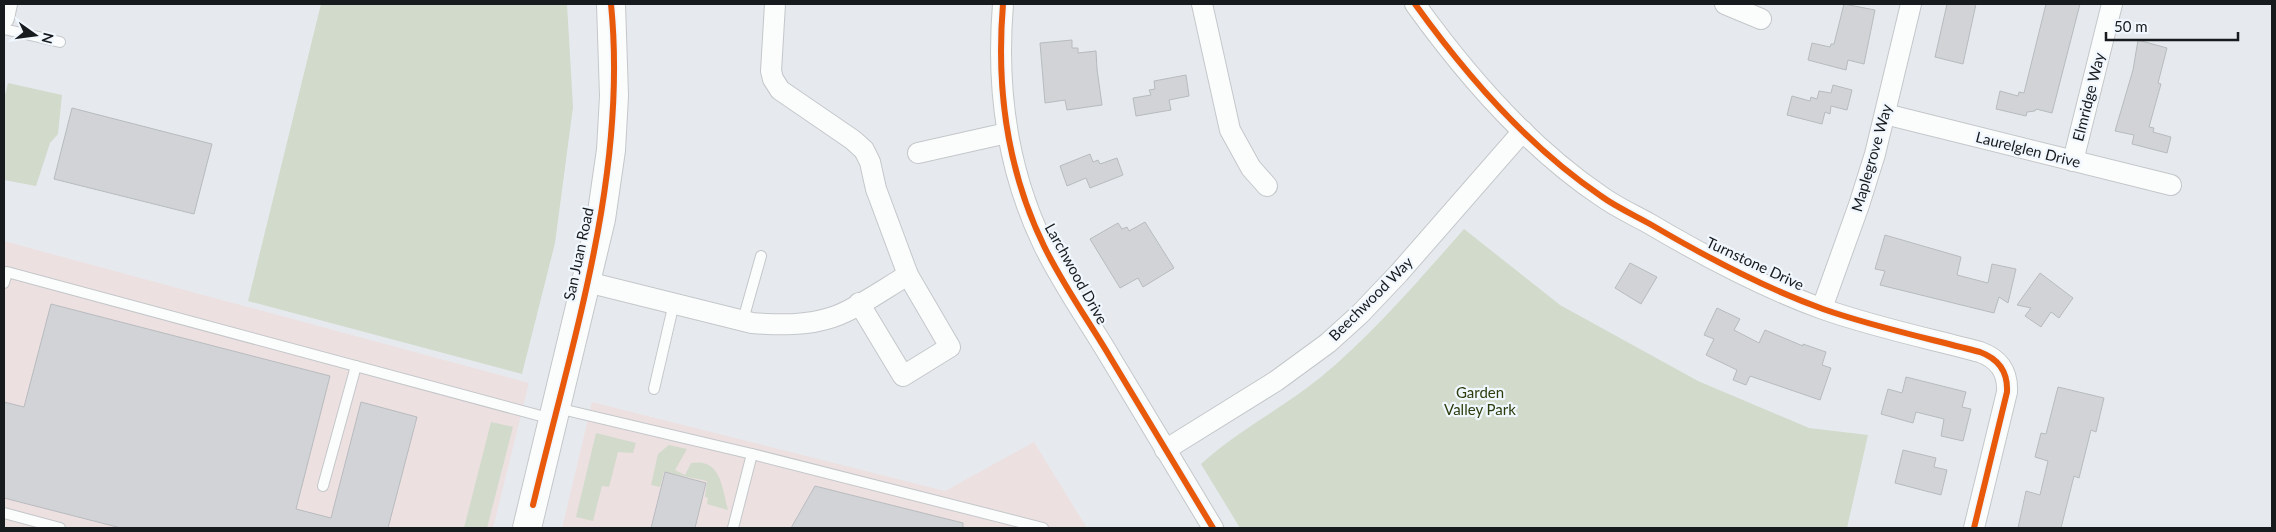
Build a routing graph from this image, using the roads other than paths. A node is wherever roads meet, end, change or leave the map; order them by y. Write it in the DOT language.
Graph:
graph roads {
  1 [pos="7,4"];
  2 [pos="611,4"];
  3 [pos="775,4"];
  4 [pos="1003,4"];
  5 [pos="1202,4"];
  6 [pos="1415,4"];
  7 [pos="1724,4"];
  8 [pos="1911,4"];
  9 [pos="2112,4"];
  10 [pos="4,18"];
  11 [pos="1761,19"];
  12 [pos="4,29"];
  13 [pos="60,42"];
  14 [pos="1885,114"];
  15 [pos="1523,131"];
  16 [pos="1007,133"];
  17 [pos="918,153"];
  18 [pos="2073,161"];
  19 [pos="2171,185"];
  20 [pos="1267,186"];
  21 [pos="760,256"];
  22 [pos="908,275"];
  23 [pos="4,282"];
  24 [pos="587,282"];
  25 [pos="674,303"];
  26 [pos="859,303"];
  27 [pos="1822,308"];
  28 [pos="743,320"];
  29 [pos="356,366"];
  30 [pos="654,389"];
  31 [pos="555,414"];
  32 [pos="1166,450"];
  33 [pos="752,454"];
  34 [pos="323,486"];
  35 [pos="4,513"];
  36 [pos="60,528"];
  37 [pos="527,528"];
  38 [pos="733,528"];
  39 [pos="1043,528"];
  40 [pos="1213,528"];
  41 [pos="1974,528"];
  1 -- 10 [label="street"];
  2 -- 24 [label="main road, San Juan Road"];
  3 -- 22 [label="street"];
  4 -- 16 [label="street, Larchwood Drive"];
  5 -- 20 [label="street"];
  6 -- 15 [label="street, Turnstone Drive"];
  7 -- 11 [label="street"];
  8 -- 14 [label="street, Maplegrove Way"];
  9 -- 18 [label="street, Elmridge Way"];
  12 -- 13 [label="lane"];
  14 -- 18 [label="street, Laurelglen Drive"];
  14 -- 27 [label="street, Maplegrove Way"];
  15 -- 27 [label="street, Turnstone Drive"];
  15 -- 32 [label="street, Beechwood Way"];
  16 -- 17 [label="street"];
  16 -- 32 [label="street, Larchwood Drive"];
  18 -- 19 [label="street, Laurelglen Drive"];
  21 -- 28 [label="lane"];
  22 -- 26 [label="street"];
  22 -- 26 [label="street"];
  23 -- 29 [label="lane"];
  24 -- 25 [label="street"];
  24 -- 31 [label="main road, San Juan Road"];
  25 -- 28 [label="street"];
  25 -- 30 [label="lane"];
  26 -- 28 [label="street"];
  27 -- 41 [label="street, Turnstone Drive"];
  29 -- 31 [label="lane"];
  29 -- 34 [label="lane"];
  31 -- 33 [label="lane"];
  31 -- 37 [label="main road, San Juan Road"];
  32 -- 40 [label="street, Larchwood Drive"];
  33 -- 38 [label="lane"];
  33 -- 39 [label="lane"];
  35 -- 36 [label="lane"];
}
